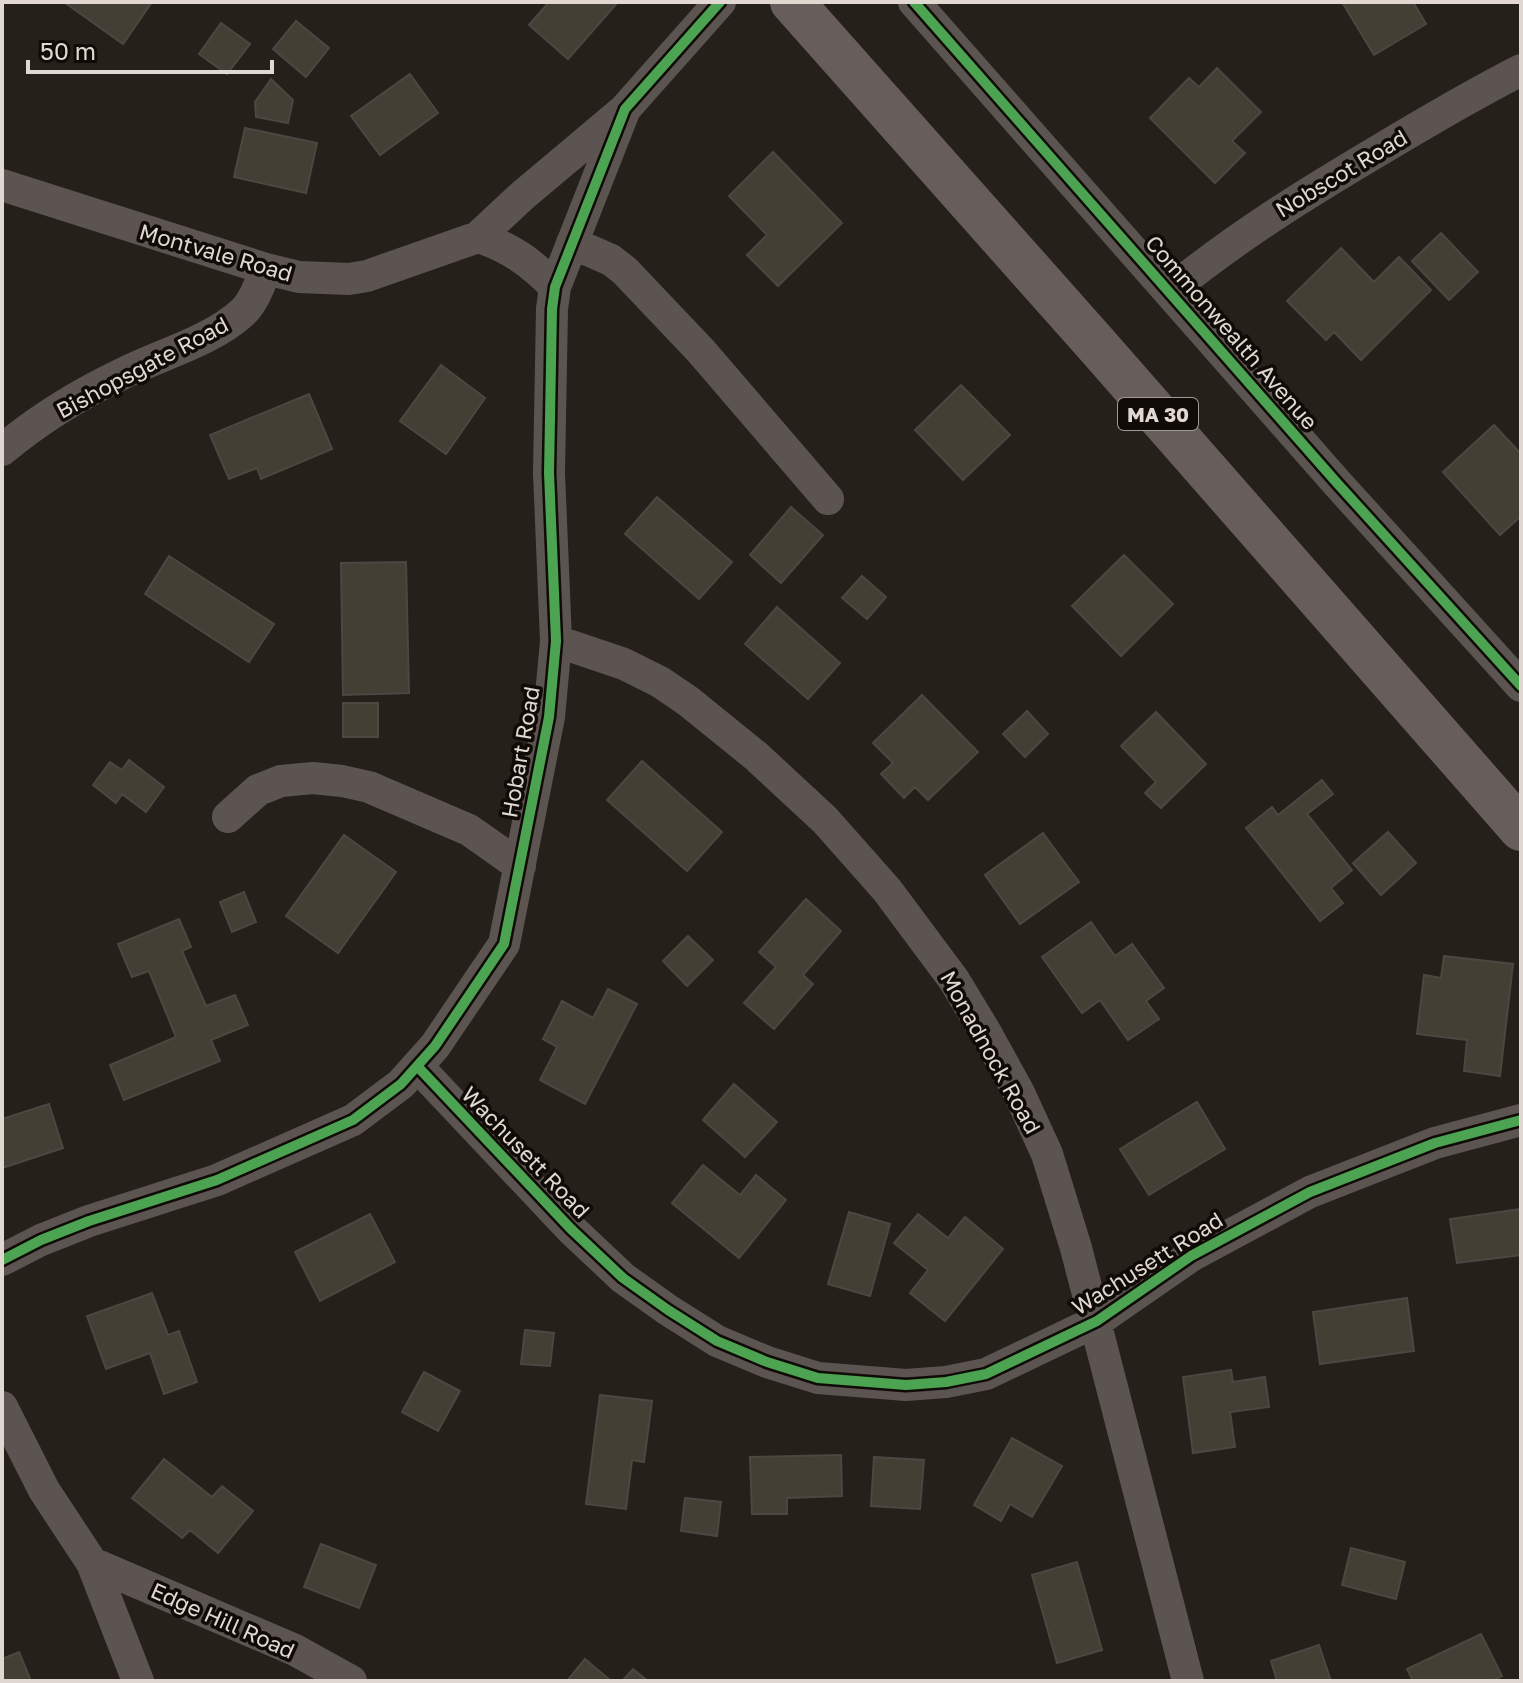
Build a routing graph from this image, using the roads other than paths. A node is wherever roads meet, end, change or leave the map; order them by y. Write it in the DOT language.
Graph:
graph roads {
  1 [pos="720,2"];
  2 [pos="792,2"];
  3 [pos="914,2"];
  4 [pos="1521,70"];
  5 [pos="625,109"];
  6 [pos="2,185"];
  7 [pos="478,237"];
  8 [pos="572,243"];
  9 [pos="266,269"];
  10 [pos="555,287"];
  11 [pos="1170,291"];
  12 [pos="2,450"];
  13 [pos="828,499"];
  14 [pos="556,641"];
  15 [pos="1521,686"];
  16 [pos="228,817"];
  17 [pos="1521,829"];
  18 [pos="520,866"];
  19 [pos="418,1067"];
  20 [pos="1521,1120"];
  21 [pos="2,1260"];
  22 [pos="1097,1321"];
  23 [pos="2,1407"];
  24 [pos="92,1563"];
  25 [pos="138,1681"];
  26 [pos="351,1681"];
  27 [pos="1188,1681"];
  1 -- 5 [label="street, Hobart Road"];
  2 -- 17 [label="main road, MA 30"];
  3 -- 11 [label="street, Commonwealth Avenue"];
  4 -- 11 [label="street, Nobscot Road"];
  5 -- 7 [label="street, Montvale Road"];
  5 -- 8 [label="street, Hobart Road"];
  6 -- 9 [label="street, Montvale Road"];
  7 -- 9 [label="street, Montvale Road"];
  7 -- 10 [label="street"];
  8 -- 10 [label="street, Hobart Road"];
  8 -- 13 [label="street"];
  9 -- 12 [label="street, Bishopsgate Road"];
  10 -- 14 [label="street, Hobart Road"];
  11 -- 15 [label="street, Commonwealth Avenue"];
  14 -- 18 [label="street, Hobart Road"];
  14 -- 22 [label="street, Monadnock Road"];
  16 -- 18 [label="street"];
  18 -- 19 [label="street, Hobart Road"];
  19 -- 21 [label="street, Hobart Road"];
  19 -- 22 [label="street, Wachusett Road"];
  20 -- 22 [label="street, Wachusett Road"];
  22 -- 27 [label="street, Monadnock Road"];
  23 -- 24 [label="street"];
  24 -- 25 [label="street"];
  24 -- 26 [label="street, Edge Hill Road"];
}
